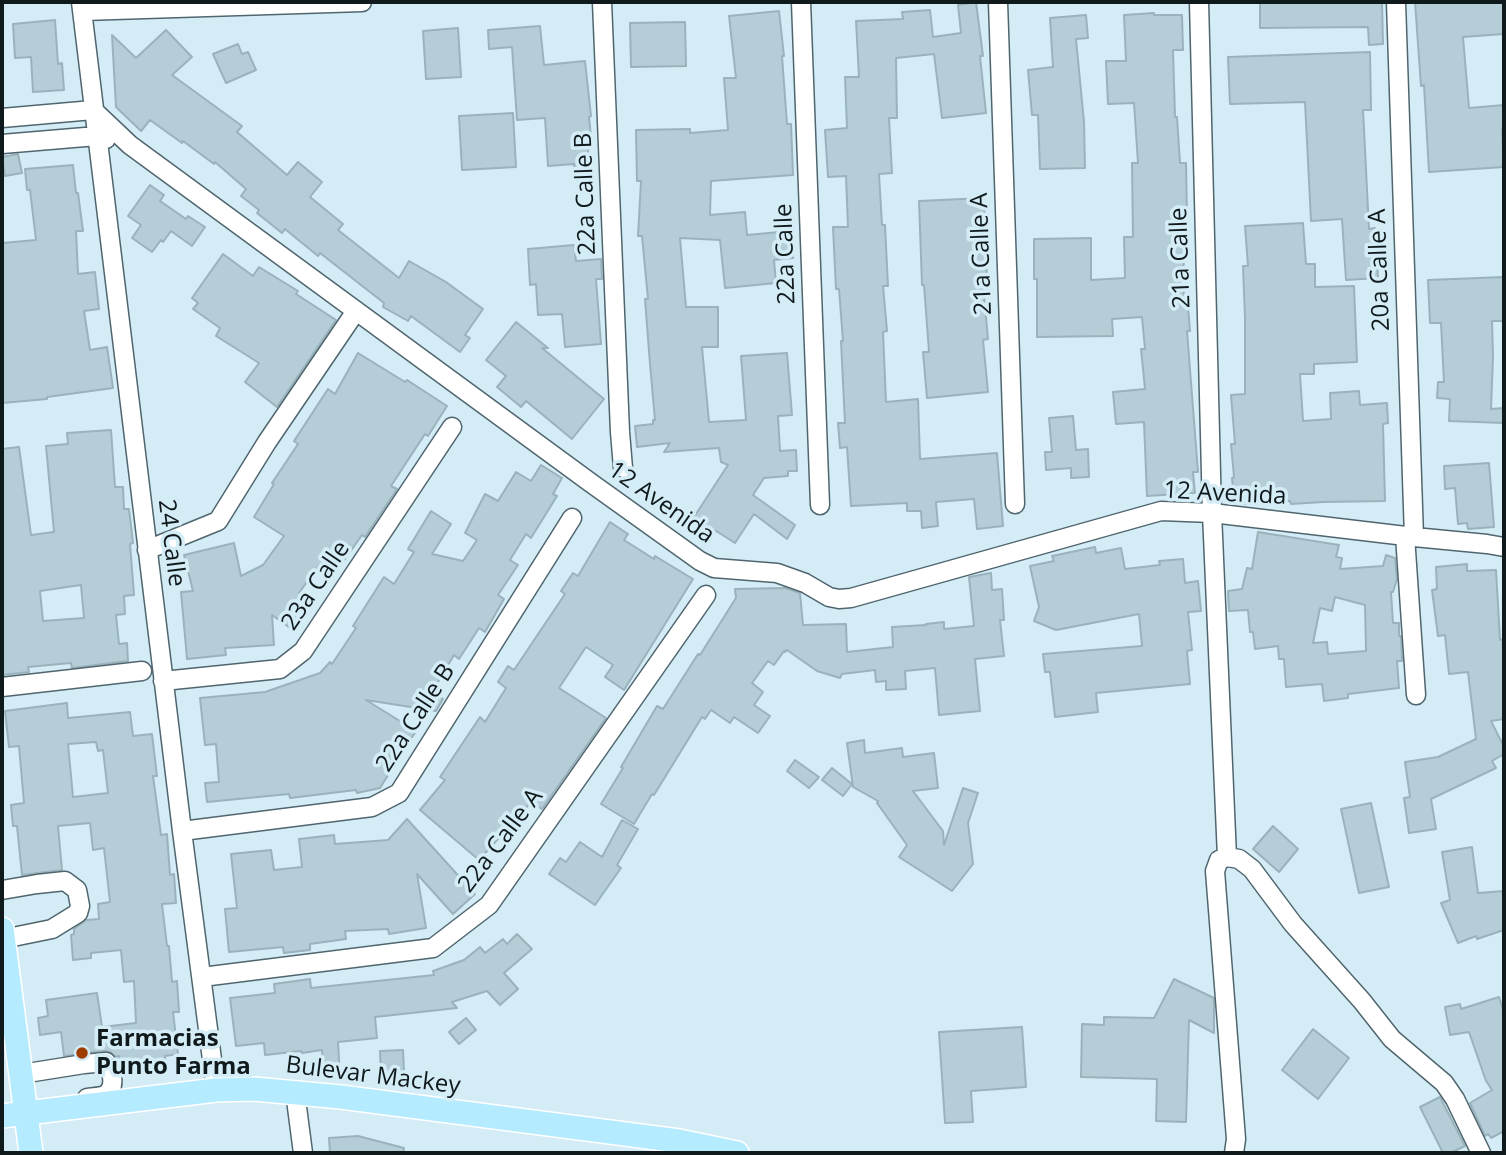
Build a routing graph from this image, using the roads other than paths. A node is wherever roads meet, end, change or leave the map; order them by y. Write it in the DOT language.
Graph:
graph roads {
  1 [pos="362,2"];
  2 [pos="602,2"];
  3 [pos="801,2"];
  4 [pos="998,2"];
  5 [pos="1199,2"];
  6 [pos="1396,2"];
  7 [pos="82,6"];
  8 [pos="93,110"];
  9 [pos="2,118"];
  10 [pos="97,136"];
  11 [pos="2,144"];
  12 [pos="130,145"];
  13 [pos="356,311"];
  14 [pos="452,427"];
  15 [pos="623,468"];
  16 [pos="1015,504"];
  17 [pos="820,505"];
  18 [pos="1212,513"];
  19 [pos="572,518"];
  20 [pos="1409,536"];
  21 [pos="1504,547"];
  22 [pos="147,550"];
  23 [pos="706,594"];
  24 [pos="142,671"];
  25 [pos="163,681"];
  26 [pos="2,687"];
  27 [pos="1416,695"];
  28 [pos="182,831"];
  29 [pos="1227,857"];
  30 [pos="2,890"];
  31 [pos="2,934"];
  32 [pos="202,977"];
  33 [pos="21,1074"];
  34 [pos="216,1090"];
  35 [pos="295,1092"];
  36 [pos="25,1109"];
  37 [pos="2,1116"];
  38 [pos="680,1147"];
  39 [pos="31,1153"];
  40 [pos="303,1153"];
  41 [pos="737,1153"];
  42 [pos="1234,1153"];
  43 [pos="1481,1153"];
  1 -- 7 [label="street"];
  2 -- 15 [label="street, 22a Calle B"];
  3 -- 17 [label="street, 22a Calle"];
  4 -- 16 [label="street, 21a Calle A"];
  5 -- 18 [label="street, 21a Calle"];
  6 -- 20 [label="street, 20a Calle A"];
  7 -- 8 [label="street, 24 Calle"];
  8 -- 9 [label="street"];
  8 -- 10 [label="street, 24 Calle"];
  8 -- 12 [label="street, 12 Avenida"];
  10 -- 11 [label="street, 12 Avenida"];
  10 -- 12 [label="street, 12 Avenida"];
  10 -- 22 [label="street, 24 Calle"];
  12 -- 13 [label="street, 12 Avenida"];
  13 -- 18 [label="street, 12 Avenida"];
  13 -- 22 [label="street"];
  14 -- 25 [label="street, 23a Calle"];
  18 -- 20 [label="street, 12 Avenida"];
  18 -- 29 [label="street, 21a Calle"];
  19 -- 28 [label="street, 22a Calle B"];
  20 -- 21 [label="street, 12 Avenida"];
  20 -- 27 [label="street, 20a Calle A"];
  22 -- 25 [label="street, 24 Calle"];
  23 -- 32 [label="street, 22a Calle A"];
  24 -- 26 [label="street"];
  25 -- 28 [label="street, 24 Calle"];
  28 -- 32 [label="street, 24 Calle"];
  29 -- 42 [label="street"];
  29 -- 43 [label="street"];
  30 -- 31 [label="street"];
  31 -- 33 [label="main road"];
  32 -- 34 [label="street, 24 Calle"];
  33 -- 36 [label="main road"];
  33 -- 36 [label="street"];
  34 -- 35 [label="main road, Bulevar Mackey"];
  34 -- 36 [label="main road, Bulevar Mackey"];
  35 -- 38 [label="main road, Bulevar Mackey"];
  35 -- 40 [label="street"];
  36 -- 37 [label="main road, Bulevar Mackey"];
  36 -- 39 [label="main road"];
  38 -- 41 [label="main road, Bulevar Mackey"];
}
